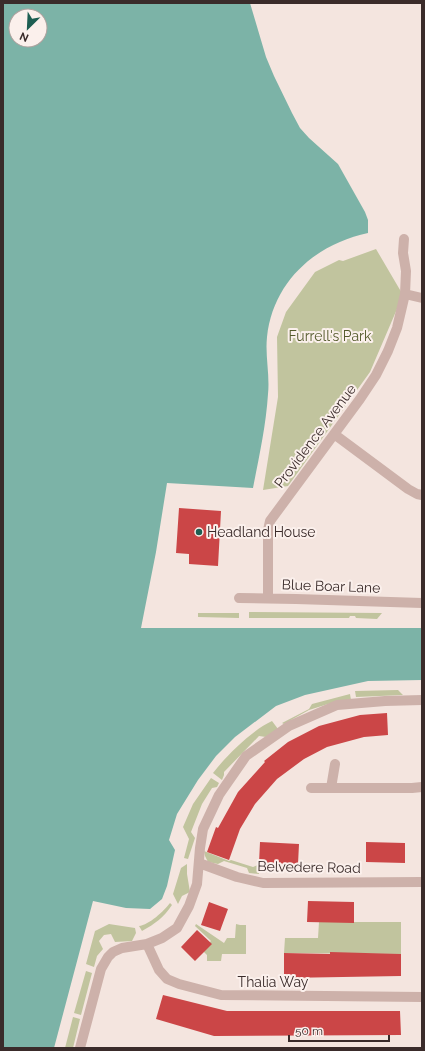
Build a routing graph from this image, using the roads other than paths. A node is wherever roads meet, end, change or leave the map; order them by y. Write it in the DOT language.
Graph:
graph roads {
  1 [pos="404,239"];
  2 [pos="405,294"];
  3 [pos="422,298"];
  4 [pos="334,434"];
  5 [pos="422,495"];
  6 [pos="239,598"];
  7 [pos="268,598"];
  8 [pos="422,603"];
  9 [pos="422,700"];
  10 [pos="335,764"];
  11 [pos="422,787"];
  12 [pos="311,788"];
  13 [pos="331,788"];
  14 [pos="199,863"];
  15 [pos="422,882"];
  16 [pos="147,944"];
  17 [pos="422,997"];
  18 [pos="80,1048"];
  1 -- 2 [label="street, Providence Avenue"];
  2 -- 3 [label="street"];
  2 -- 4 [label="street, Providence Avenue"];
  4 -- 5 [label="street"];
  4 -- 7 [label="street, Providence Avenue"];
  6 -- 7 [label="street, Blue Boar Lane"];
  7 -- 8 [label="street, Blue Boar Lane"];
  9 -- 14 [label="street"];
  10 -- 13 [label="street"];
  11 -- 13 [label="street"];
  12 -- 13 [label="street"];
  14 -- 15 [label="street, Belvedere Road"];
  14 -- 16 [label="street"];
  16 -- 17 [label="street, Thalia Way"];
  16 -- 18 [label="street"];
}
